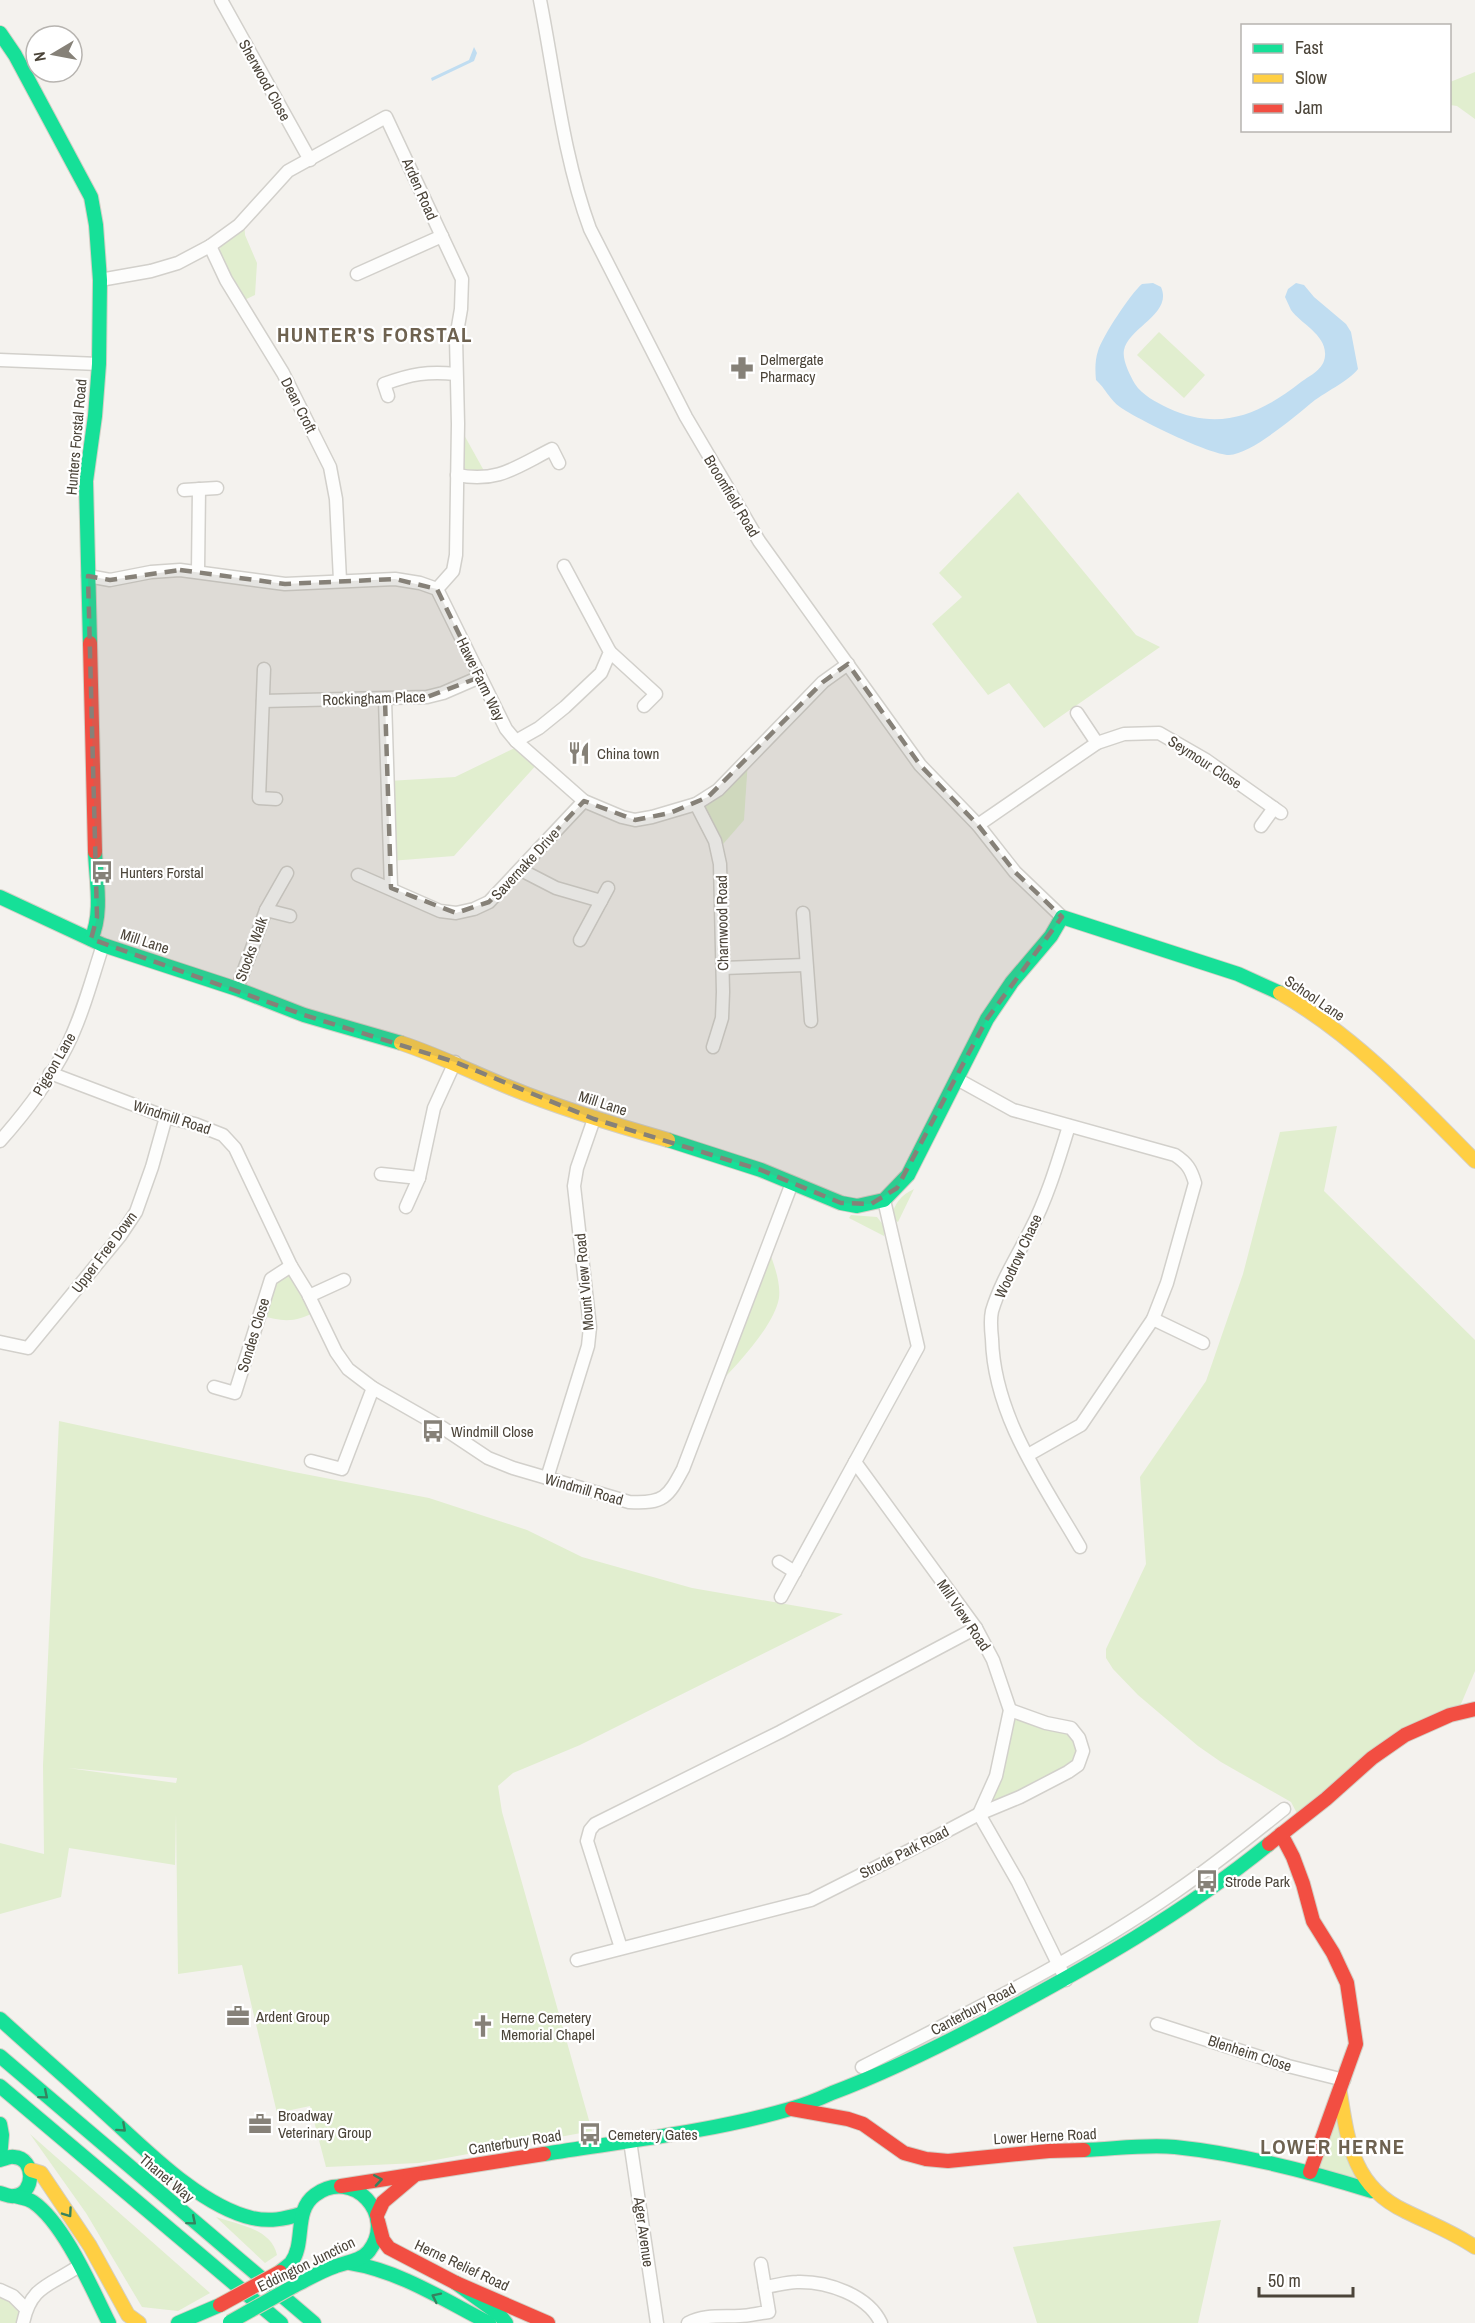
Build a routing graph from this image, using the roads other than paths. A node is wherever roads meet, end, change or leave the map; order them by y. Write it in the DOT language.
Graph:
graph roads {
  1 [pos="221,0"];
  2 [pos="540,0"];
  3 [pos="0,33"];
  4 [pos="310,159"];
  5 [pos="442,236"];
  6 [pos="210,246"];
  7 [pos="357,274"];
  8 [pos="100,280"];
  9 [pos="0,360"];
  10 [pos="99,364"];
  11 [pos="456,374"];
  12 [pos="388,396"];
  13 [pos="559,463"];
  14 [pos="456,475"];
  15 [pos="217,488"];
  16 [pos="199,489"];
  17 [pos="184,490"];
  18 [pos="564,566"];
  19 [pos="198,571"];
  20 [pos="88,576"];
  21 [pos="340,580"];
  22 [pos="437,589"];
  23 [pos="610,652"];
  24 [pos="848,664"];
  25 [pos="264,669"];
  26 [pos="480,677"];
  27 [pos="385,700"];
  28 [pos="263,701"];
  29 [pos="644,706"];
  30 [pos="1077,713"];
  31 [pos="516,741"];
  32 [pos="1098,743"];
  33 [pos="276,798"];
  34 [pos="585,801"];
  35 [pos="696,804"];
  36 [pos="978,825"];
  37 [pos="1261,826"];
  38 [pos="521,870"];
  39 [pos="287,873"];
  40 [pos="358,876"];
  41 [pos="391,888"];
  42 [pos="608,888"];
  43 [pos="0,897"];
  44 [pos="601,901"];
  45 [pos="266,910"];
  46 [pos="803,913"];
  47 [pos="290,916"];
  48 [pos="1062,917"];
  49 [pos="580,940"];
  50 [pos="97,942"];
  51 [pos="806,966"];
  52 [pos="723,968"];
  53 [pos="237,989"];
  54 [pos="811,1021"];
  55 [pos="713,1047"];
  56 [pos="455,1062"];
  57 [pos="50,1072"];
  58 [pos="957,1079"];
  59 [pos="166,1117"];
  60 [pos="594,1119"];
  61 [pos="1069,1126"];
  62 [pos="0,1141"];
  63 [pos="1475,1161"];
  64 [pos="381,1174"];
  65 [pos="418,1178"];
  66 [pos="792,1183"];
  67 [pos="884,1200"];
  68 [pos="406,1207"];
  69 [pos="291,1266"];
  70 [pos="344,1280"];
  71 [pos="309,1296"];
  72 [pos="1153,1319"];
  73 [pos="0,1342"];
  74 [pos="1203,1343"];
  75 [pos="214,1387"];
  76 [pos="373,1388"];
  77 [pos="1028,1455"];
  78 [pos="310,1461"];
  79 [pos="855,1462"];
  80 [pos="547,1478"];
  81 [pos="1080,1547"];
  82 [pos="778,1562"];
  83 [pos="795,1572"];
  84 [pos="782,1597"];
  85 [pos="976,1628"];
  86 [pos="1475,1709"];
  87 [pos="1010,1710"];
  88 [pos="1284,1809"];
  89 [pos="978,1814"];
  90 [pos="1281,1834"];
  91 [pos="621,1948"];
  92 [pos="577,1960"];
  93 [pos="1058,1964"];
  94 [pos="1066,1980"];
  95 [pos="0,2017"];
  96 [pos="1157,2024"];
  97 [pos="35,2035"];
  98 [pos="0,2056"];
  99 [pos="862,2067"];
  100 [pos="0,2086"];
  101 [pos="1342,2087"];
  102 [pos="792,2109"];
  103 [pos="0,2124"];
  104 [pos="630,2141"];
  105 [pos="0,2159"];
  106 [pos="31,2170"];
  107 [pos="1310,2172"];
  108 [pos="415,2175"];
  109 [pos="341,2186"];
  110 [pos="1372,2190"];
  111 [pos="5,2195"];
  112 [pos="301,2214"];
  113 [pos="377,2218"];
  114 [pos="1475,2247"];
  115 [pos="344,2264"];
  116 [pos="761,2264"];
  117 [pos="79,2266"];
  118 [pos="456,2283"];
  119 [pos="765,2288"];
  120 [pos="0,2290"];
  121 [pos="26,2309"];
  122 [pos="23,2323"];
  123 [pos="109,2323"];
  124 [pos="139,2323"];
  125 [pos="178,2323"];
  126 [pos="229,2323"];
  127 [pos="281,2323"];
  128 [pos="314,2323"];
  129 [pos="489,2323"];
  130 [pos="506,2323"];
  131 [pos="548,2323"];
  132 [pos="657,2323"];
  133 [pos="688,2323"];
  134 [pos="881,2323"];
  1 -- 4 [label="street, Sherwood Close"];
  2 -- 24 [label="street, Broomfield Road"];
  3 -- 8 [label="main road, Hunters Forstal Road"];
  4 -- 5 [label="street, Arden Road"];
  4 -- 6 [label="street, Arden Road"];
  5 -- 7 [label="street"];
  5 -- 11 [label="street, Arden Road"];
  6 -- 8 [label="street, Arden Road"];
  6 -- 21 [label="street, Dean Croft"];
  8 -- 10 [label="main road, Hunters Forstal Road"];
  9 -- 10 [label="street"];
  10 -- 20 [label="main road, Hunters Forstal Road"];
  11 -- 12 [label="street"];
  11 -- 14 [label="street, Arden Road"];
  13 -- 14 [label="street"];
  14 -- 22 [label="street, Arden Road"];
  15 -- 16 [label="street"];
  16 -- 17 [label="street"];
  16 -- 19 [label="street"];
  18 -- 23 [label="street"];
  19 -- 20 [label="street"];
  19 -- 21 [label="street"];
  20 -- 50 [label="main road, Hunters Forstal Road"];
  21 -- 22 [label="street"];
  22 -- 26 [label="street, Hawe Farm Way"];
  23 -- 29 [label="street"];
  23 -- 31 [label="street"];
  24 -- 35 [label="street, Hawe Farm Way"];
  24 -- 36 [label="street, Broomfield Road"];
  25 -- 28 [label="street"];
  26 -- 27 [label="street, Rockingham Place"];
  26 -- 31 [label="street, Hawe Farm Way"];
  27 -- 28 [label="street, Rockingham Place"];
  27 -- 41 [label="street"];
  28 -- 33 [label="street"];
  30 -- 32 [label="street"];
  31 -- 34 [label="street, Hawe Farm Way"];
  32 -- 36 [label="street, Seymour Close"];
  32 -- 37 [label="street, Seymour Close"];
  34 -- 35 [label="street, Hawe Farm Way"];
  34 -- 38 [label="street, Savernake Drive"];
  35 -- 52 [label="street, Charnwood Road"];
  36 -- 48 [label="street, Broomfield Road"];
  38 -- 41 [label="street, Savernake Drive"];
  38 -- 44 [label="street"];
  39 -- 45 [label="street, Stocks Walk"];
  40 -- 41 [label="street, Savernake Drive"];
  42 -- 44 [label="street"];
  43 -- 50 [label="main road, Mill Lane"];
  44 -- 49 [label="street"];
  45 -- 47 [label="street, Stocks Walk"];
  45 -- 53 [label="street, Stocks Walk"];
  46 -- 51 [label="street"];
  48 -- 58 [label="main road"];
  48 -- 63 [label="main road, School Lane"];
  50 -- 53 [label="main road, Mill Lane"];
  50 -- 57 [label="street, Pigeon Lane"];
  51 -- 52 [label="street"];
  51 -- 54 [label="street"];
  52 -- 55 [label="street, Charnwood Road"];
  53 -- 56 [label="main road, Mill Lane"];
  56 -- 60 [label="main road, Mill Lane"];
  56 -- 65 [label="street"];
  57 -- 59 [label="street, Windmill Road"];
  57 -- 62 [label="street, Pigeon Lane"];
  58 -- 61 [label="street"];
  58 -- 67 [label="main road"];
  59 -- 69 [label="street, Windmill Road"];
  59 -- 73 [label="street, Upper Free Down"];
  60 -- 66 [label="main road, Mill Lane"];
  60 -- 80 [label="street, Mount View Road"];
  61 -- 72 [label="street"];
  61 -- 77 [label="street, Woodrow Chase"];
  64 -- 65 [label="street"];
  65 -- 68 [label="street"];
  66 -- 67 [label="main road, Mill Lane"];
  66 -- 80 [label="street, Windmill Road"];
  67 -- 79 [label="street"];
  69 -- 71 [label="street, Windmill Road"];
  69 -- 75 [label="street, Sondes Close"];
  70 -- 71 [label="street"];
  71 -- 76 [label="street, Windmill Road"];
  72 -- 74 [label="street"];
  72 -- 77 [label="street"];
  76 -- 78 [label="street"];
  76 -- 80 [label="street, Windmill Road"];
  77 -- 81 [label="street, Woodrow Chase"];
  79 -- 83 [label="street"];
  79 -- 85 [label="street, Mill View Road"];
  82 -- 83 [label="street"];
  83 -- 84 [label="street"];
  85 -- 87 [label="street, Mill View Road"];
  85 -- 91 [label="street"];
  86 -- 90 [label="main road, Canterbury Road"];
  87 -- 89 [label="street"];
  87 -- 89 [label="street, Strode Park Road"];
  88 -- 93 [label="street, Canterbury Road"];
  89 -- 91 [label="street, Strode Park Road"];
  89 -- 93 [label="street"];
  90 -- 94 [label="main road, Canterbury Road"];
  90 -- 101 [label="main road, Lower Herne Road"];
  91 -- 92 [label="street, Strode Park Road"];
  93 -- 94 [label="street"];
  93 -- 99 [label="street, Canterbury Road"];
  94 -- 102 [label="main road, Canterbury Road"];
  95 -- 97 [label="main road"];
  95 -- 112 [label="main road, one-way"];
  96 -- 101 [label="street, Blenheim Close"];
  98 -- 128 [label="main road, Thanet Way, one-way"];
  100 -- 127 [label="main road"];
  101 -- 107 [label="main road, Lower Herne Road"];
  101 -- 110 [label="main road, Lower Herne Road"];
  102 -- 104 [label="main road, Canterbury Road"];
  102 -- 107 [label="main road, Lower Herne Road"];
  103 -- 105 [label="main road"];
  104 -- 108 [label="main road, Canterbury Road"];
  104 -- 132 [label="street, Ager Avenue"];
  105 -- 106 [label="main road"];
  106 -- 111 [label="main road"];
  106 -- 124 [label="main road, one-way"];
  107 -- 110 [label="main road, Lower Herne Road"];
  109 -- 108 [label="main road, Canterbury Road, one-way"];
  108 -- 113 [label="main road, Canterbury Road"];
  109 -- 112 [label="main road"];
  109 -- 113 [label="main road"];
  110 -- 114 [label="main road, Lower Herne Road"];
  111 -- 117 [label="main road"];
  112 -- 125 [label="main road, Eddington Junction, bridge"];
  113 -- 115 [label="main road, Eddington Junction"];
  113 -- 118 [label="main road, Herne Relief Road"];
  115 -- 126 [label="main road, Eddington Junction, bridge"];
  129 -- 115 [label="main road, one-way"];
  116 -- 119 [label="street"];
  117 -- 121 [label="street"];
  117 -- 123 [label="main road"];
  118 -- 130 [label="main road"];
  118 -- 131 [label="main road, Herne Relief Road"];
  119 -- 133 [label="street"];
  119 -- 134 [label="street"];
  120 -- 121 [label="street"];
  121 -- 122 [label="street"];
}
